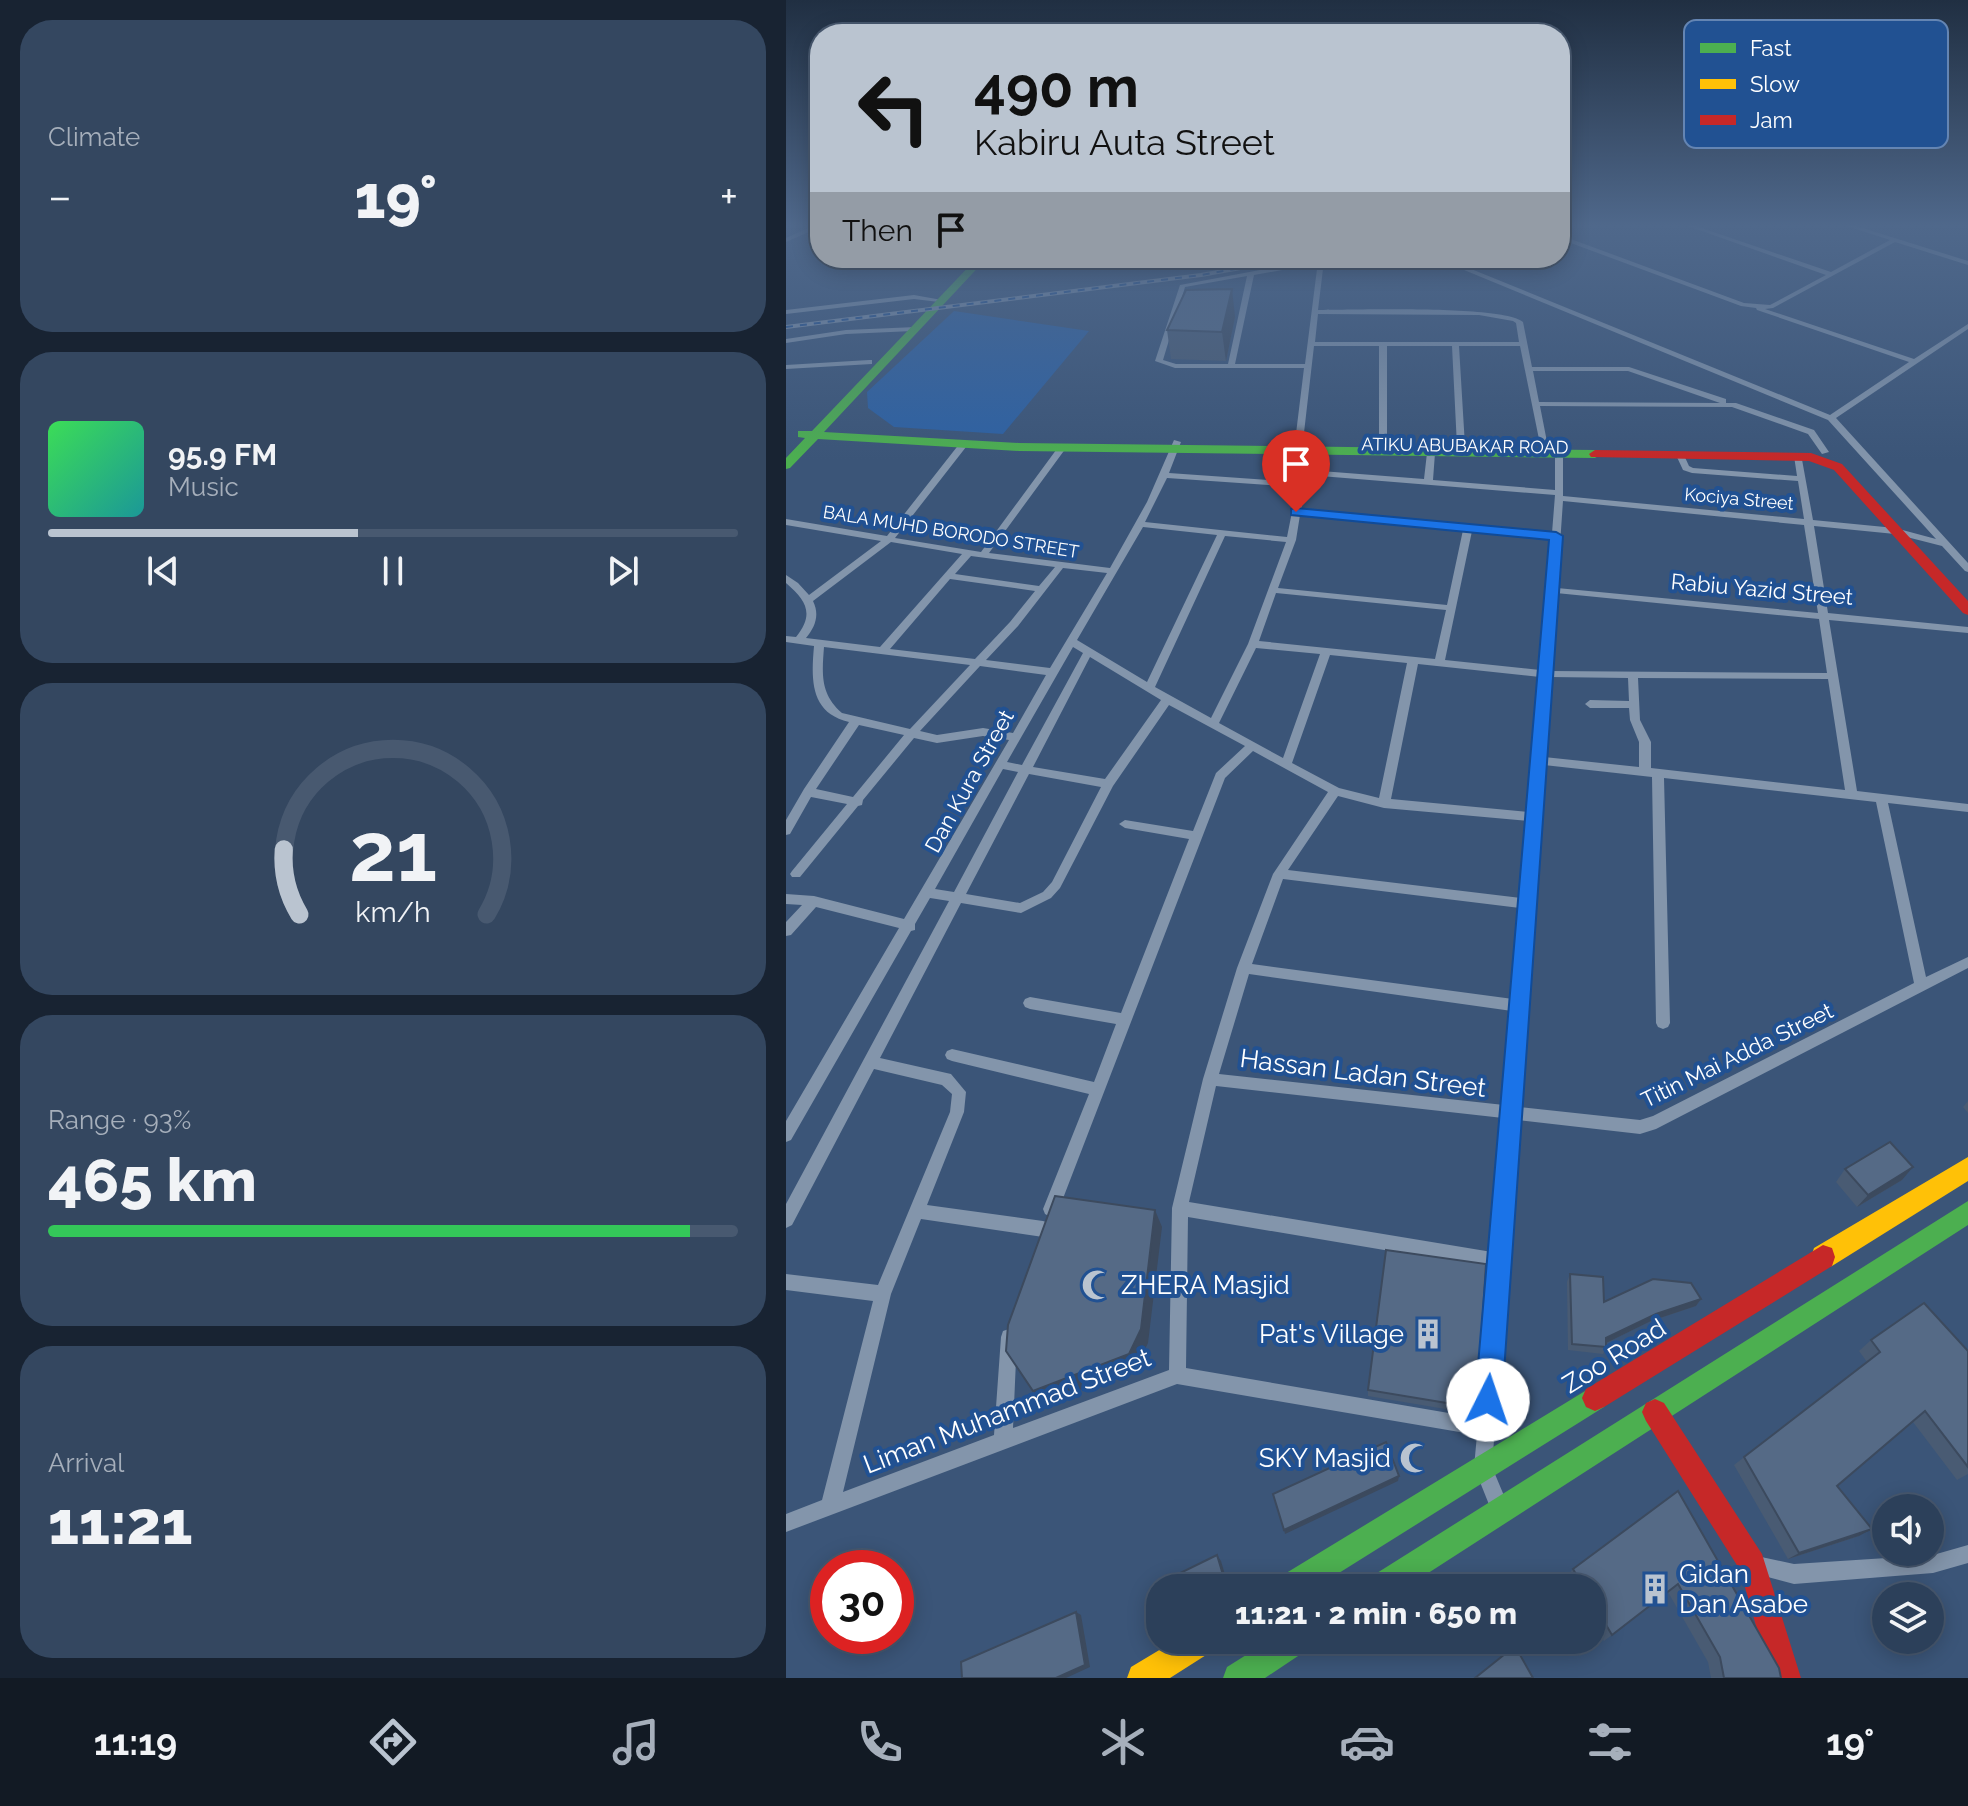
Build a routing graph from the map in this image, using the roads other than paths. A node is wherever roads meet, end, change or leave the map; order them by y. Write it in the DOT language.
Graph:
graph roads {
  1 [pos="903,303"];
  2 [pos="931,303"];
  3 [pos="1176,303"];
  4 [pos="1244,303"];
  5 [pos="1317,303"];
  6 [pos="1551,303"];
  7 [pos="1744,303"];
  8 [pos="1778,303"];
  9 [pos="1757,308"];
  10 [pos="1316,312"];
  11 [pos="786,314"];
  12 [pos="1968,326"];
  13 [pos="906,329"];
  14 [pos="1957,333"];
  15 [pos="1968,336"];
  16 [pos="786,341"];
  17 [pos="1383,343"];
  18 [pos="1310,344"];
  19 [pos="1455,344"];
  20 [pos="1523,344"];
  21 [pos="869,362"];
  22 [pos="1915,362"];
  23 [pos="1231,365"];
  24 [pos="1307,366"];
  25 [pos="786,367"];
  26 [pos="1528,369"];
  27 [pos="1780,395"];
  28 [pos="1535,404"];
  29 [pos="1733,405"];
  30 [pos="1757,411"];
  31 [pos="1831,418"];
  32 [pos="810,434"];
  33 [pos="963,445"];
  34 [pos="1383,445"];
  35 [pos="1176,446"];
  36 [pos="1461,446"];
  37 [pos="1062,448"];
  38 [pos="1301,448"];
  39 [pos="1555,450"];
  40 [pos="1825,452"];
  41 [pos="1431,453"];
  42 [pos="1680,455"];
  43 [pos="1798,456"];
  44 [pos="786,465"];
  45 [pos="1304,472"];
  46 [pos="1164,475"];
  47 [pos="1802,479"];
  48 [pos="1428,483"];
  49 [pos="1301,485"];
  50 [pos="1559,496"];
  51 [pos="1296,512"];
  52 [pos="1808,521"];
  53 [pos="786,522"];
  54 [pos="1142,524"];
  55 [pos="1468,530"];
  56 [pos="1895,531"];
  57 [pos="1222,533"];
  58 [pos="1916,535"];
  59 [pos="1556,536"];
  60 [pos="889,539"];
  61 [pos="1291,540"];
  62 [pos="1945,544"];
  63 [pos="969,552"];
  64 [pos="983,555"];
  65 [pos="1060,566"];
  66 [pos="1968,569"];
  67 [pos="1111,571"];
  68 [pos="948,576"];
  69 [pos="786,578"];
  70 [pos="1043,589"];
  71 [pos="1272,590"];
  72 [pos="1552,590"];
  73 [pos="1968,593"];
  74 [pos="809,600"];
  75 [pos="1451,608"];
  76 [pos="1968,610"];
  77 [pos="1823,614"];
  78 [pos="1968,630"];
  79 [pos="786,639"];
  80 [pos="798,641"];
  81 [pos="1071,641"];
  82 [pos="819,643"];
  83 [pos="1253,644"];
  84 [pos="882,651"];
  85 [pos="1088,652"];
  86 [pos="1326,652"];
  87 [pos="1413,661"];
  88 [pos="978,663"];
  89 [pos="1439,664"];
  90 [pos="1053,672"];
  91 [pos="1545,674"];
  92 [pos="1633,675"];
  93 [pos="1833,676"];
  94 [pos="1149,689"];
  95 [pos="1167,699"];
  96 [pos="1590,704"];
  97 [pos="1635,705"];
  98 [pos="856,721"];
  99 [pos="1213,725"];
  100 [pos="914,733"];
  101 [pos="1017,738"];
  102 [pos="1252,746"];
  103 [pos="1539,760"];
  104 [pos="1001,765"];
  105 [pos="1286,765"];
  106 [pos="1027,770"];
  107 [pos="1652,772"];
  108 [pos="1108,784"];
  109 [pos="1335,791"];
  110 [pos="808,792"];
  111 [pos="1852,795"];
  112 [pos="1881,800"];
  113 [pos="858,802"];
  114 [pos="1384,804"];
  115 [pos="1968,808"];
  116 [pos="1534,817"];
  117 [pos="1125,824"];
  118 [pos="786,831"];
  119 [pos="1196,836"];
  120 [pos="796,874"];
  121 [pos="1279,874"];
  122 [pos="929,893"];
  123 [pos="957,898"];
  124 [pos="786,899"];
  125 [pos="814,901"];
  126 [pos="1527,904"];
  127 [pos="910,926"];
  128 [pos="786,931"];
  129 [pos="1968,962"];
  130 [pos="1244,968"];
  131 [pos="1921,987"];
  132 [pos="1030,1003"];
  133 [pos="1519,1006"];
  134 [pos="1124,1019"];
  135 [pos="1663,1023"];
  136 [pos="952,1055"];
  137 [pos="870,1062"];
  138 [pos="1210,1079"];
  139 [pos="1097,1089"];
  140 [pos="792,1112"];
  141 [pos="1511,1114"];
  142 [pos="786,1135"];
  143 [pos="1968,1168"];
  144 [pos="1180,1208"];
  145 [pos="917,1211"];
  146 [pos="1968,1212"];
  147 [pos="786,1220"];
  148 [pos="1499,1261"];
  149 [pos="786,1282"];
  150 [pos="883,1294"];
  151 [pos="1013,1324"];
  152 [pos="1177,1375"];
  153 [pos="1655,1412"];
  154 [pos="1486,1428"];
  155 [pos="1003,1441"];
  156 [pos="1483,1467"];
  157 [pos="830,1506"];
  158 [pos="1501,1510"];
  159 [pos="786,1523"];
  160 [pos="1968,1554"];
  161 [pos="1752,1564"];
  162 [pos="1311,1574"];
  163 [pos="1401,1574"];
  164 [pos="1181,1654"];
  165 [pos="1275,1654"];
  166 [pos="1142,1678"];
  167 [pos="1238,1678"];
  168 [pos="1786,1678"];
  1 -- 11 [label="street"];
  2 -- 13 [label="street"];
  3 -- 23 [label="street"];
  4 -- 23 [label="street"];
  5 -- 10 [label="street"];
  6 -- 27 [label="street"];
  7 -- 9 [label="street"];
  8 -- 9 [label="street"];
  9 -- 22 [label="street"];
  10 -- 18 [label="street"];
  10 -- 20 [label="street"];
  12 -- 14 [label="street"];
  13 -- 16 [label="street"];
  13 -- 21 [label="street"];
  13 -- 32 [label="street"];
  14 -- 15 [label="street"];
  14 -- 22 [label="street"];
  17 -- 18 [label="street"];
  17 -- 19 [label="street"];
  17 -- 34 [label="street"];
  18 -- 24 [label="street"];
  19 -- 20 [label="street"];
  19 -- 36 [label="street"];
  20 -- 26 [label="street"];
  21 -- 25 [label="street"];
  21 -- 32 [label="street"];
  22 -- 31 [label="street"];
  23 -- 24 [label="street"];
  24 -- 38 [label="street"];
  26 -- 28 [label="street"];
  26 -- 29 [label="street"];
  27 -- 30 [label="street"];
  27 -- 31 [label="street"];
  28 -- 29 [label="street"];
  28 -- 39 [label="street"];
  29 -- 30 [label="street"];
  30 -- 40 [label="street"];
  31 -- 62 [label="street"];
  32 -- 33 [label="street"];
  32 -- 35 [label="street, ATIKU ABUBAKAR ROAD"];
  32 -- 44 [label="street"];
  33 -- 37 [label="street"];
  33 -- 60 [label="street"];
  34 -- 36 [label="street, ATIKU ABUBAKAR ROAD"];
  34 -- 38 [label="street, ATIKU ABUBAKAR ROAD"];
  35 -- 37 [label="street"];
  35 -- 38 [label="street, ATIKU ABUBAKAR ROAD"];
  35 -- 46 [label="street, Dan Kura Street"];
  36 -- 39 [label="street, ATIKU ABUBAKAR ROAD"];
  37 -- 64 [label="street"];
  38 -- 41 [label="street"];
  38 -- 45 [label="street"];
  39 -- 40 [label="street, ATIKU ABUBAKAR ROAD"];
  39 -- 41 [label="street"];
  39 -- 42 [label="street"];
  39 -- 50 [label="street"];
  40 -- 58 [label="street, ATIKU ABUBAKAR ROAD"];
  41 -- 48 [label="street"];
  42 -- 43 [label="street"];
  42 -- 47 [label="street"];
  43 -- 47 [label="street"];
  43 -- 56 [label="street"];
  45 -- 48 [label="street, Kociya Street"];
  45 -- 49 [label="street"];
  46 -- 49 [label="street"];
  46 -- 54 [label="street, Dan Kura Street"];
  47 -- 52 [label="street"];
  48 -- 50 [label="street, Kociya Street"];
  49 -- 51 [label="street"];
  50 -- 52 [label="street, Kociya Street"];
  50 -- 59 [label="street"];
  51 -- 55 [label="street"];
  51 -- 61 [label="street"];
  52 -- 56 [label="street, Kociya Street"];
  52 -- 77 [label="street"];
  53 -- 60 [label="street, BALA MUHD BORODO STREET"];
  54 -- 57 [label="street"];
  54 -- 67 [label="street, Dan Kura Street"];
  55 -- 59 [label="street"];
  55 -- 75 [label="street"];
  56 -- 58 [label="street, Kociya Street"];
  56 -- 76 [label="street"];
  57 -- 61 [label="street"];
  57 -- 94 [label="street"];
  58 -- 62 [label="street, Kociya Street"];
  58 -- 73 [label="street, ATIKU ABUBAKAR ROAD"];
  59 -- 72 [label="street"];
  60 -- 63 [label="street, BALA MUHD BORODO STREET"];
  60 -- 74 [label="street"];
  61 -- 71 [label="street"];
  62 -- 66 [label="street"];
  63 -- 64 [label="street, BALA MUHD BORODO STREET"];
  63 -- 68 [label="street"];
  64 -- 65 [label="street, BALA MUHD BORODO STREET"];
  65 -- 67 [label="street, BALA MUHD BORODO STREET"];
  65 -- 70 [label="street"];
  67 -- 81 [label="street, Dan Kura Street"];
  68 -- 70 [label="street"];
  68 -- 84 [label="street"];
  69 -- 74 [label="street"];
  70 -- 88 [label="street"];
  71 -- 75 [label="street"];
  71 -- 83 [label="street"];
  72 -- 77 [label="street, Rabiu Yazid Street"];
  72 -- 91 [label="street"];
  74 -- 80 [label="street"];
  75 -- 89 [label="street"];
  77 -- 78 [label="street, Rabiu Yazid Street"];
  77 -- 93 [label="street"];
  79 -- 80 [label="street"];
  80 -- 82 [label="street"];
  81 -- 85 [label="street"];
  81 -- 90 [label="street, Dan Kura Street"];
  82 -- 84 [label="street"];
  82 -- 98 [label="street"];
  83 -- 86 [label="street"];
  83 -- 99 [label="street"];
  84 -- 88 [label="street"];
  85 -- 94 [label="street"];
  85 -- 106 [label="street"];
  86 -- 87 [label="street"];
  86 -- 105 [label="street"];
  87 -- 89 [label="street"];
  87 -- 114 [label="street"];
  88 -- 90 [label="street"];
  88 -- 100 [label="street"];
  89 -- 91 [label="street"];
  90 -- 101 [label="street, Dan Kura Street"];
  91 -- 92 [label="street"];
  91 -- 103 [label="street"];
  92 -- 93 [label="street"];
  92 -- 97 [label="street"];
  93 -- 111 [label="street"];
  94 -- 95 [label="street"];
  95 -- 99 [label="street"];
  95 -- 108 [label="street"];
  96 -- 97 [label="street"];
  97 -- 107 [label="street"];
  98 -- 100 [label="street"];
  98 -- 110 [label="street"];
  99 -- 102 [label="street"];
  100 -- 101 [label="street"];
  100 -- 113 [label="street"];
  101 -- 104 [label="street, Dan Kura Street"];
  102 -- 105 [label="street"];
  102 -- 119 [label="street"];
  103 -- 107 [label="street"];
  103 -- 116 [label="street"];
  104 -- 106 [label="street"];
  104 -- 122 [label="street, Dan Kura Street"];
  105 -- 109 [label="street"];
  106 -- 108 [label="street"];
  106 -- 123 [label="street"];
  107 -- 111 [label="street"];
  107 -- 135 [label="street"];
  108 -- 123 [label="street"];
  109 -- 114 [label="street"];
  109 -- 121 [label="street"];
  110 -- 113 [label="street"];
  110 -- 118 [label="street"];
  111 -- 112 [label="street"];
  112 -- 115 [label="street"];
  112 -- 131 [label="street"];
  113 -- 120 [label="street"];
  114 -- 116 [label="street"];
  116 -- 126 [label="street"];
  117 -- 119 [label="street"];
  119 -- 134 [label="street"];
  121 -- 126 [label="street"];
  121 -- 130 [label="street"];
  122 -- 123 [label="street"];
  122 -- 127 [label="street, Dan Kura Street"];
  123 -- 137 [label="street"];
  124 -- 125 [label="street"];
  125 -- 127 [label="street"];
  125 -- 128 [label="street"];
  126 -- 133 [label="street"];
  127 -- 140 [label="street, Dan Kura Street"];
  129 -- 131 [label="street, Titin Mai Adda Street"];
  130 -- 133 [label="street"];
  130 -- 138 [label="street"];
  131 -- 141 [label="street, Titin Mai Adda Street"];
  132 -- 134 [label="street"];
  133 -- 141 [label="street"];
  134 -- 139 [label="street"];
  136 -- 139 [label="street"];
  137 -- 145 [label="street"];
  137 -- 147 [label="street"];
  138 -- 141 [label="street, Hassan Ladan Street"];
  138 -- 144 [label="street"];
  139 -- 145 [label="street"];
  140 -- 142 [label="street, Dan Kura Street"];
  141 -- 148 [label="street"];
  143 -- 156 [label="street, Zoo Road"];
  144 -- 148 [label="street"];
  144 -- 152 [label="street"];
  145 -- 150 [label="street"];
  146 -- 153 [label="street"];
  148 -- 154 [label="street"];
  149 -- 150 [label="street"];
  150 -- 157 [label="street"];
  151 -- 155 [label="street"];
  152 -- 154 [label="street, Liman Muhammad Street"];
  152 -- 155 [label="street, Liman Muhammad Street"];
  153 -- 158 [label="street"];
  153 -- 161 [label="street"];
  154 -- 156 [label="street"];
  155 -- 157 [label="street, Liman Muhammad Street"];
  156 -- 158 [label="street"];
  156 -- 162 [label="street, Zoo Road"];
  157 -- 159 [label="street, Liman Muhammad Street"];
  158 -- 163 [label="street"];
  160 -- 161 [label="street"];
  161 -- 168 [label="street"];
  164 -- 166 [label="street"];
  165 -- 167 [label="street"];
}
